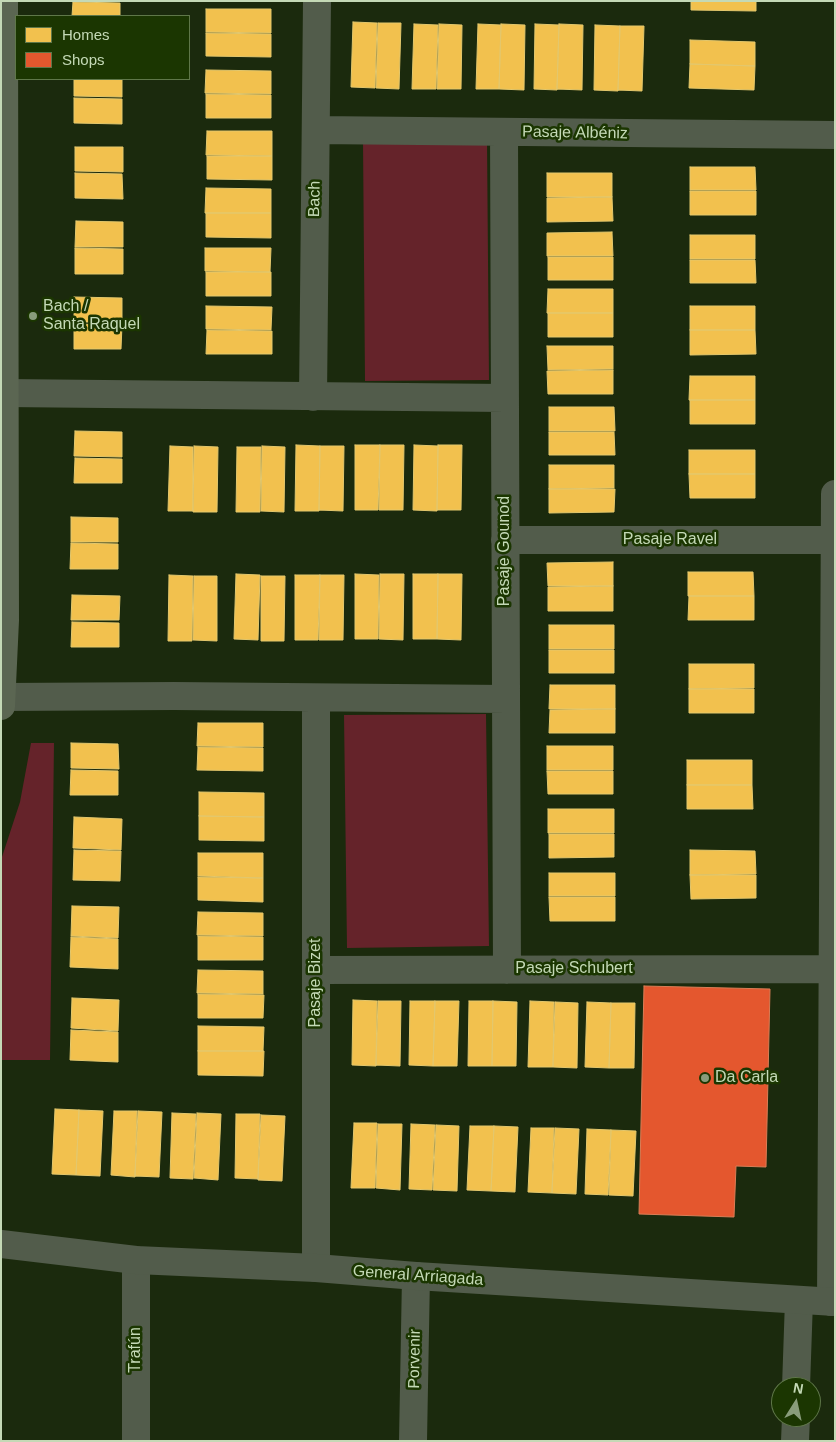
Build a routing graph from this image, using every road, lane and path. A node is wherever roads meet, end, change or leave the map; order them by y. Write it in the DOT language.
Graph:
graph roads {
  1 [pos="4,1"];
  2 [pos="317,1"];
  3 [pos="316,130"];
  4 [pos="504,132"];
  5 [pos="835,135"];
  6 [pos="5,394"];
  7 [pos="313,397"];
  8 [pos="505,398"];
  9 [pos="835,494"];
  10 [pos="505,540"];
  11 [pos="834,540"];
  12 [pos="834,599"];
  13 [pos="316,698"];
  14 [pos="506,699"];
  15 [pos="2,701"];
  16 [pos="316,970"];
  17 [pos="507,970"];
  18 [pos="833,986"];
  19 [pos="1,1244"];
  20 [pos="136,1260"];
  21 [pos="316,1268"];
  22 [pos="416,1276"];
  23 [pos="799,1300"];
  24 [pos="833,1302"];
  25 [pos="796,1377"];
  26 [pos="796,1427"];
  27 [pos="136,1441"];
  28 [pos="413,1441"];
  29 [pos="795,1441"];
  1 -- 6 [label="main road"];
  2 -- 3 [label="street, Bach"];
  3 -- 4 [label="street, Pasaje Albéniz"];
  3 -- 7 [label="street, Bach"];
  4 -- 5 [label="street, Pasaje Albéniz"];
  4 -- 8 [label="street, Pasaje Gounod"];
  6 -- 7 [label="street"];
  6 -- 15 [label="main road"];
  7 -- 8 [label="street"];
  8 -- 10 [label="street, Pasaje Gounod"];
  9 -- 11 [label="street"];
  10 -- 11 [label="street, Pasaje Ravel"];
  10 -- 14 [label="street, Pasaje Gounod"];
  11 -- 12 [label="street"];
  12 -- 18 [label="street"];
  13 -- 14 [label="street"];
  13 -- 15 [label="street"];
  13 -- 16 [label="street, Pasaje Bizet"];
  14 -- 17 [label="street, Pasaje Gounod"];
  16 -- 17 [label="street, Pasaje Schubert"];
  16 -- 21 [label="street, Pasaje Bizet"];
  17 -- 18 [label="street, Pasaje Schubert"];
  18 -- 24 [label="street"];
  19 -- 20 [label="street, General Arriagada"];
  20 -- 21 [label="street, General Arriagada"];
  20 -- 27 [label="street, Trafún"];
  21 -- 22 [label="street, General Arriagada"];
  22 -- 23 [label="street, General Arriagada"];
  22 -- 28 [label="street, Porvenir"];
  23 -- 24 [label="street, General Arriagada"];
  23 -- 25 [label="street"];
  26 -- 29 [label="street"];
}
